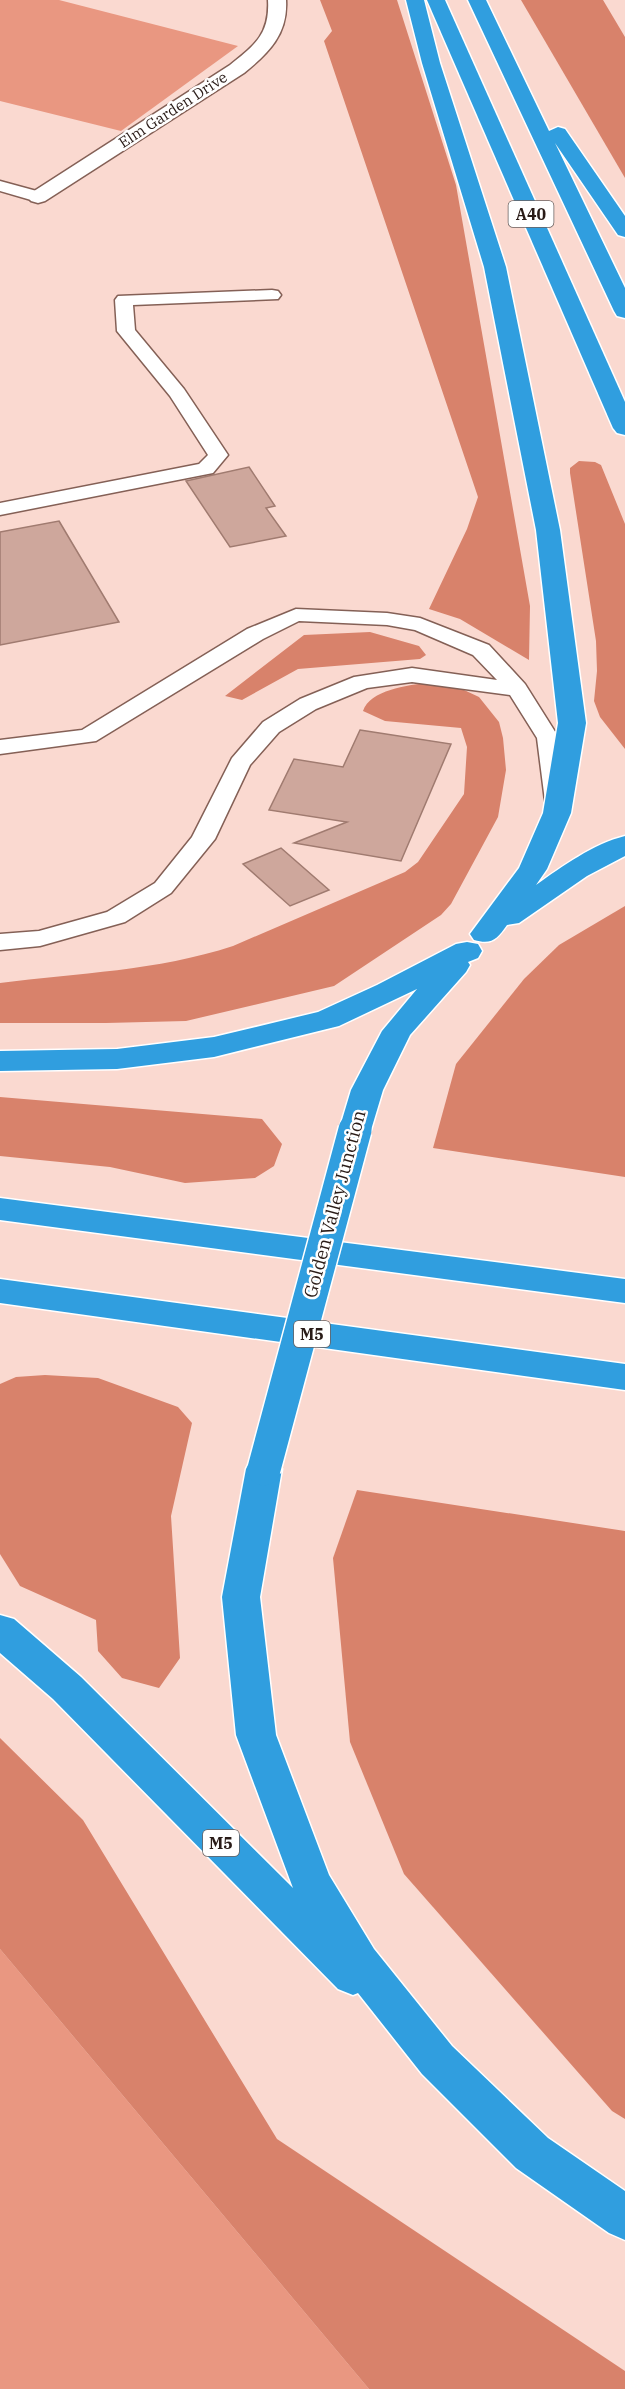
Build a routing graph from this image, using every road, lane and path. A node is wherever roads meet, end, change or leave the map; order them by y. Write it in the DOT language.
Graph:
graph roads {
  1 [pos="276,0"];
  2 [pos="415,0"];
  3 [pos="436,0"];
  4 [pos="477,0"];
  5 [pos="490,28"];
  6 [pos="0,186"];
  7 [pos="38,197"];
  8 [pos="625,231"];
  9 [pos="272,295"];
  10 [pos="625,311"];
  11 [pos="625,428"];
  12 [pos="0,509"];
  13 [pos="517,689"];
  14 [pos="0,747"];
  15 [pos="557,813"];
  16 [pos="625,845"];
  17 [pos="0,942"];
  18 [pos="476,943"];
  19 [pos="0,1061"];
  20 [pos="0,1209"];
  21 [pos="0,1291"];
  22 [pos="625,1291"];
  23 [pos="625,1377"];
  24 [pos="0,1630"];
  25 [pos="437,2060"];
  26 [pos="625,2218"];
  1 -- 7 [label="street, Elm Garden Drive"];
  2 -- 15 [label="highway"];
  3 -- 11 [label="highway, A40"];
  4 -- 5 [label="highway, A40"];
  5 -- 8 [label="highway"];
  5 -- 10 [label="highway, A40"];
  6 -- 7 [label="lane"];
  9 -- 12 [label="lane"];
  13 -- 14 [label="lane"];
  13 -- 15 [label="lane"];
  13 -- 17 [label="lane"];
  15 -- 18 [label="highway"];
  16 -- 18 [label="highway, Golden Valley Junction"];
  18 -- 19 [label="highway"];
  18 -- 25 [label="highway, Golden Valley Junction, bridge"];
  20 -- 22 [label="highway"];
  21 -- 23 [label="highway, M5"];
  24 -- 25 [label="highway, M5"];
  25 -- 26 [label="highway, Golden Valley Junction"];
}
